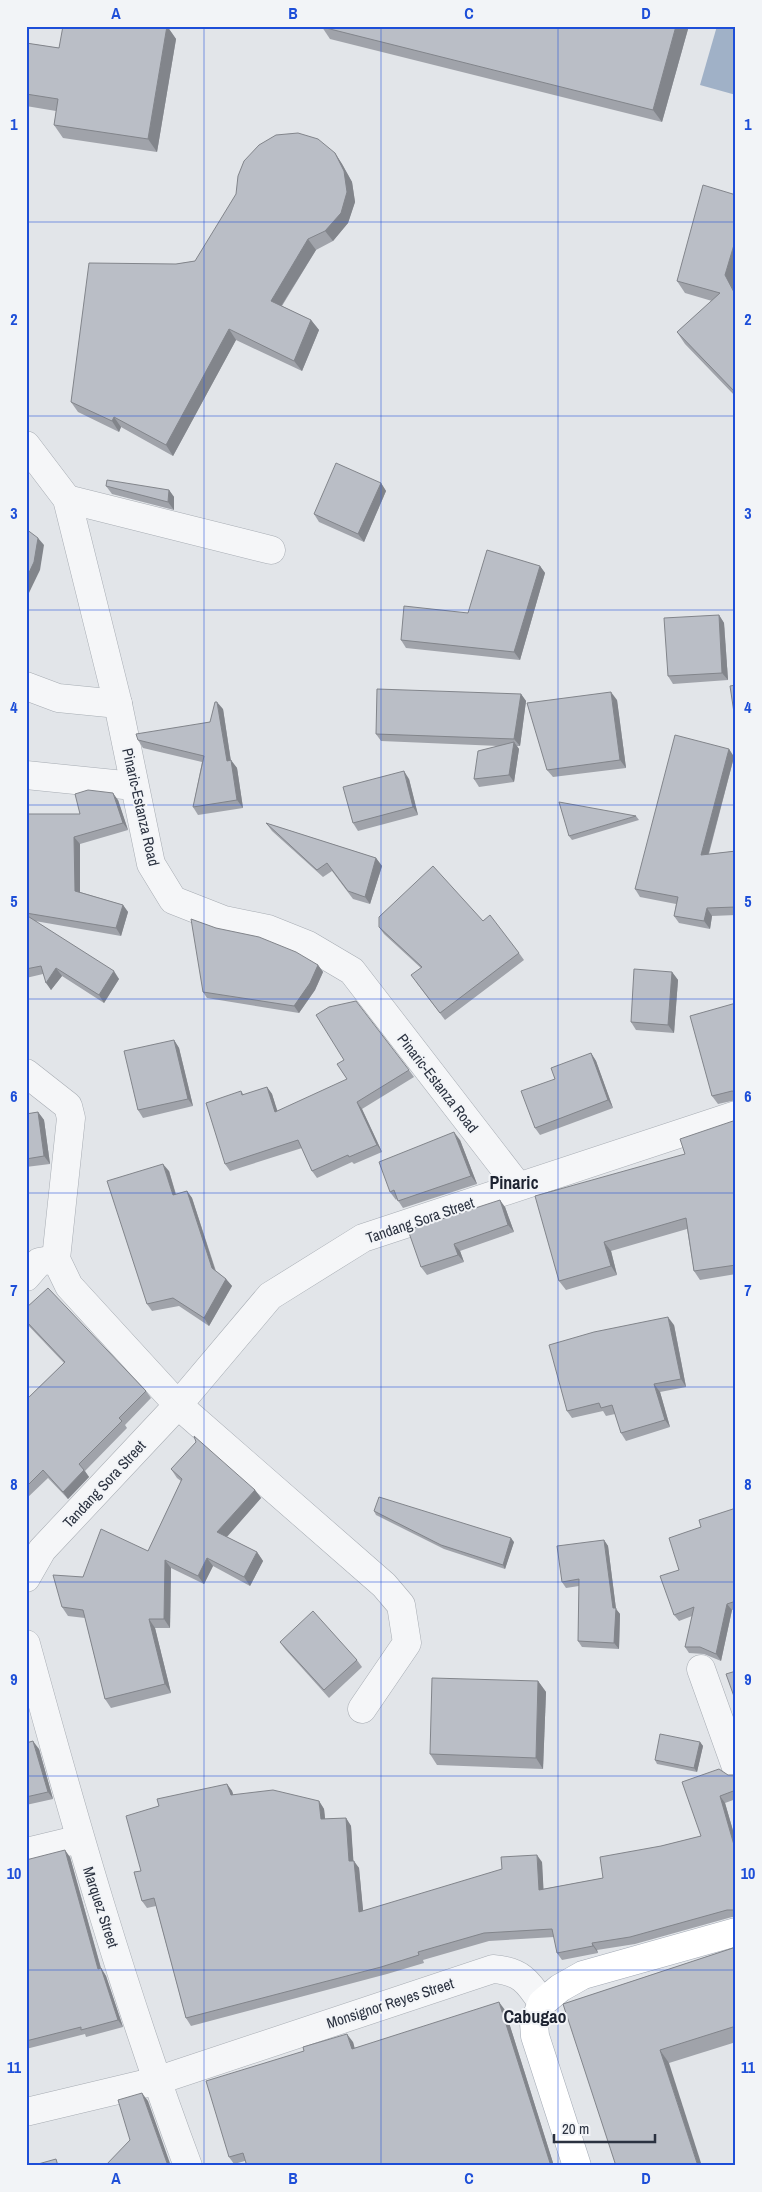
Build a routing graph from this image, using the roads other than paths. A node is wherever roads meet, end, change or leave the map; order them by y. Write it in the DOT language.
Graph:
graph roads {
  1 [pos="26,445"];
  2 [pos="68,499"];
  3 [pos="271,550"];
  4 [pos="26,686"];
  5 [pos="118,704"];
  6 [pos="26,775"];
  7 [pos="134,786"];
  8 [pos="26,1074"];
  9 [pos="736,1115"];
  10 [pos="518,1186"];
  11 [pos="56,1259"];
  12 [pos="26,1277"];
  13 [pos="178,1405"];
  14 [pos="26,1578"];
  15 [pos="26,1644"];
  16 [pos="701,1669"];
  17 [pos="362,1709"];
  18 [pos="736,1767"];
  19 [pos="80,1840"];
  20 [pos="26,1852"];
  21 [pos="736,1932"];
  22 [pos="542,2002"];
  23 [pos="156,2081"];
  24 [pos="26,2112"];
  25 [pos="188,2166"];
  26 [pos="577,2166"];
  1 -- 2 [label="street, Pinaric-Estanza Road"];
  2 -- 3 [label="street"];
  2 -- 5 [label="street, Pinaric-Estanza Road"];
  4 -- 5 [label="street"];
  5 -- 7 [label="street, Pinaric-Estanza Road"];
  6 -- 7 [label="street"];
  7 -- 10 [label="street, Pinaric-Estanza Road"];
  8 -- 11 [label="street"];
  9 -- 10 [label="street, Tandang Sora Street"];
  10 -- 13 [label="street, Tandang Sora Street"];
  11 -- 12 [label="street"];
  11 -- 13 [label="street"];
  13 -- 14 [label="street, Tandang Sora Street"];
  13 -- 17 [label="street"];
  15 -- 19 [label="street, Marquez Street"];
  16 -- 18 [label="street"];
  19 -- 20 [label="street"];
  19 -- 23 [label="street, Marquez Street"];
  21 -- 22 [label="main road"];
  22 -- 23 [label="street, Monsignor Reyes Street"];
  22 -- 26 [label="main road"];
  23 -- 24 [label="street, Monsignor Reyes Street"];
  23 -- 25 [label="street, Marquez Street"];
}
